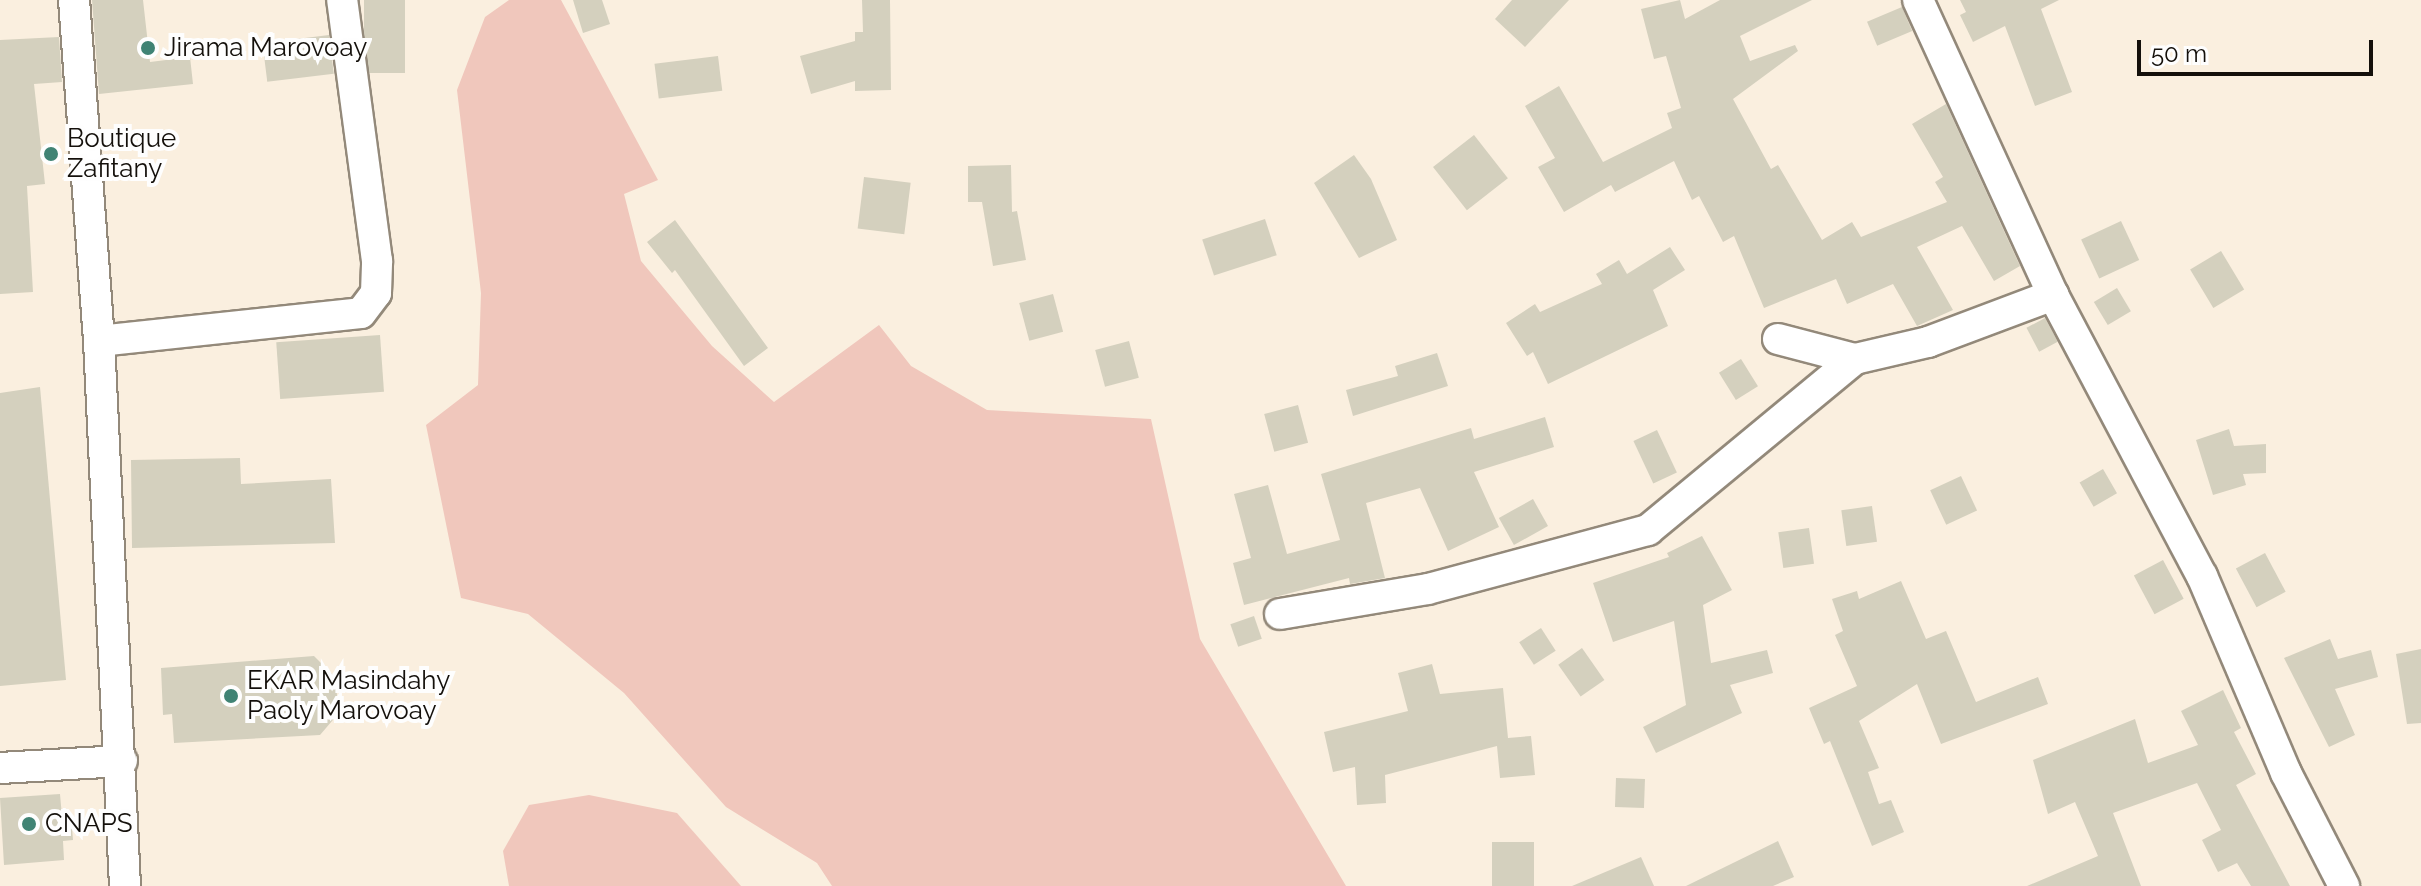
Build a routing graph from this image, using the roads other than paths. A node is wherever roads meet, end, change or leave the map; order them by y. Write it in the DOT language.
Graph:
graph roads {
  1 [pos="74,0"];
  2 [pos="342,0"];
  3 [pos="1918,0"];
  4 [pos="2053,295"];
  5 [pos="1778,339"];
  6 [pos="99,341"];
  7 [pos="1855,359"];
  8 [pos="1280,614"];
  9 [pos="122,761"];
  10 [pos="0,768"];
  11 [pos="125,886"];
  12 [pos="2344,886"];
  1 -- 6 [label="street"];
  2 -- 6 [label="street"];
  3 -- 4 [label="street"];
  4 -- 7 [label="street"];
  4 -- 12 [label="street"];
  5 -- 7 [label="street"];
  6 -- 9 [label="street"];
  7 -- 8 [label="street"];
  9 -- 10 [label="street"];
  9 -- 11 [label="street"];
}
